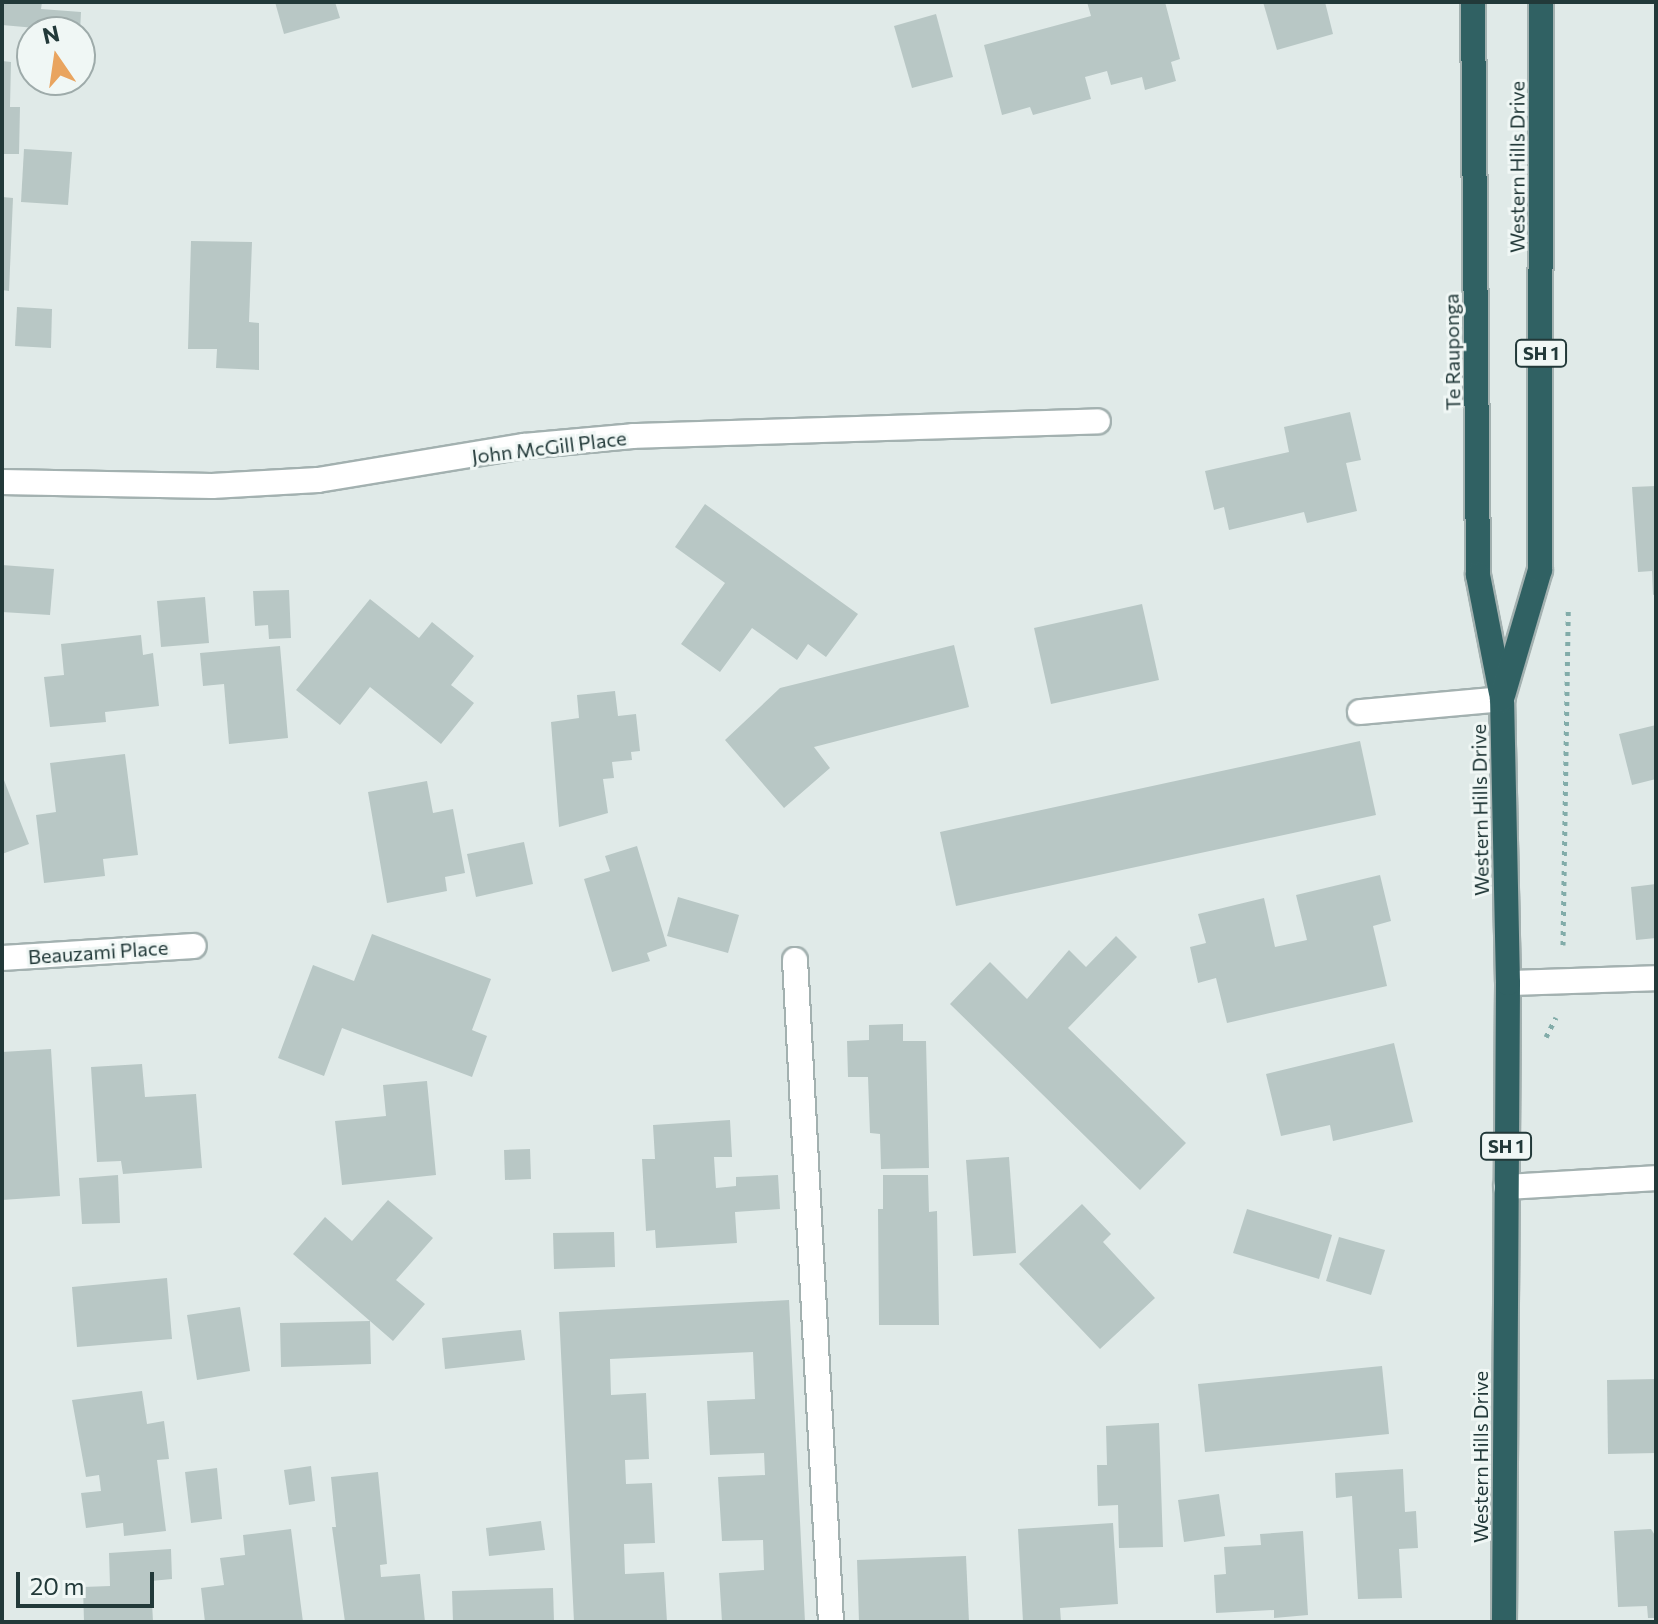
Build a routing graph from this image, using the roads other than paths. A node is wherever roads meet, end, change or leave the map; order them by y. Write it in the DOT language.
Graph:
graph roads {
  1 [pos="1473,2"];
  2 [pos="1541,2"];
  3 [pos="1098,421"];
  4 [pos="2,482"];
  5 [pos="1502,699"];
  6 [pos="1360,712"];
  7 [pos="194,946"];
  8 [pos="2,958"];
  9 [pos="795,960"];
  10 [pos="1656,978"];
  11 [pos="1508,983"];
  12 [pos="1656,1178"];
  13 [pos="1506,1187"];
  14 [pos="831,1622"];
  15 [pos="1504,1622"];
  1 -- 5 [label="highway, Te Rauponga / SH 1"];
  2 -- 5 [label="highway, Western Hills Drive / SH 1"];
  3 -- 4 [label="street, John McGill Place"];
  5 -- 6 [label="street"];
  5 -- 11 [label="highway, Western Hills Drive / SH 1"];
  7 -- 8 [label="street, Beauzami Place"];
  9 -- 14 [label="street"];
  10 -- 11 [label="street"];
  11 -- 13 [label="highway, Western Hills Drive / SH 1"];
  12 -- 13 [label="street"];
  13 -- 15 [label="highway, Western Hills Drive / SH 1"];
}
